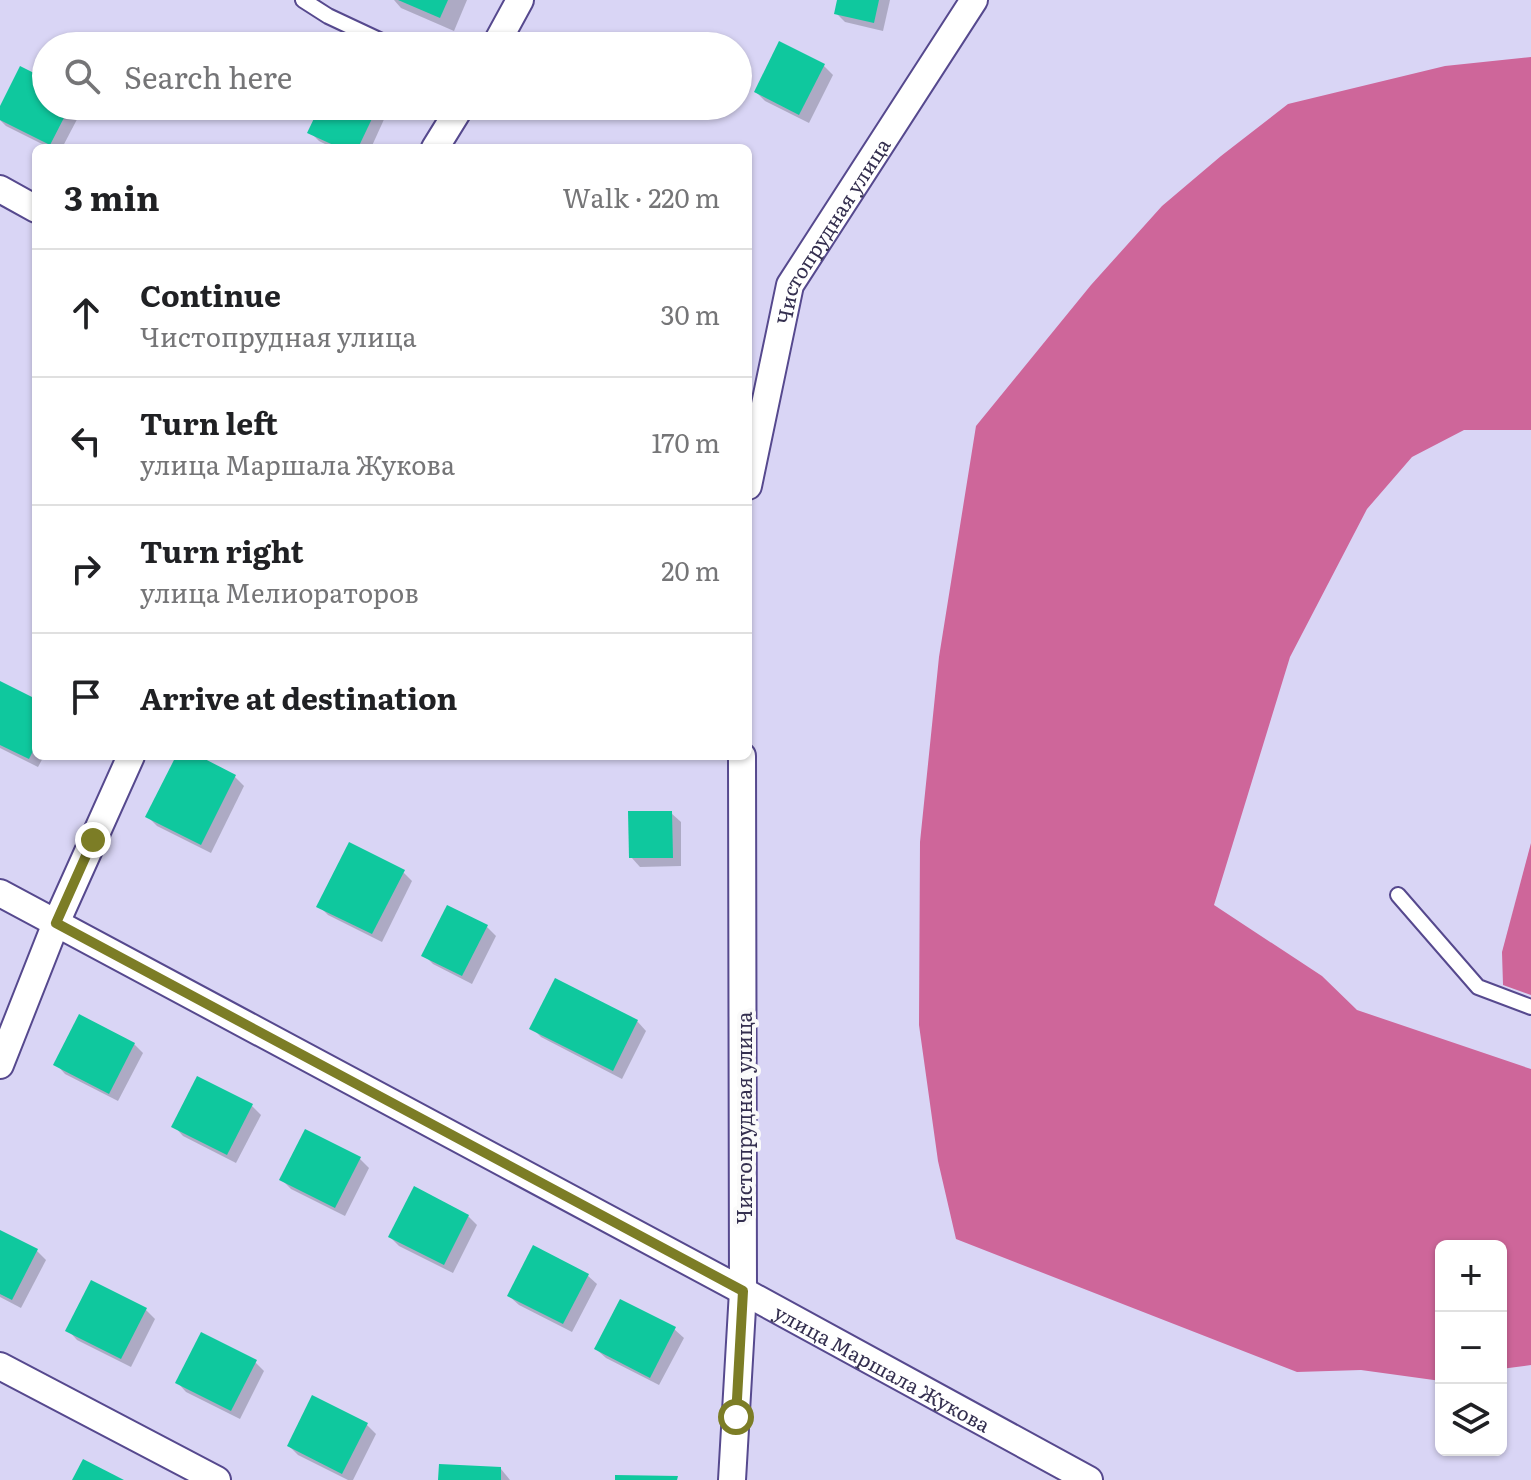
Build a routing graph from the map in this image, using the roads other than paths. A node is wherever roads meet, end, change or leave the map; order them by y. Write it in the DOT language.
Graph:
graph roads {
  1 [pos="303,0"];
  2 [pos="520,0"];
  3 [pos="974,0"];
  4 [pos="362,32"];
  5 [pos="503,32"];
  6 [pos="452,120"];
  7 [pos="437,144"];
  8 [pos="0,189"];
  9 [pos="32,207"];
  10 [pos="752,467"];
  11 [pos="129,760"];
  12 [pos="742,760"];
  13 [pos="0,893"];
  14 [pos="1398,895"];
  15 [pos="56,923"];
  16 [pos="1531,1007"];
  17 [pos="0,1065"];
  18 [pos="743,1291"];
  19 [pos="0,1366"];
  20 [pos="210,1478"];
  21 [pos="732,1480"];
  22 [pos="1089,1480"];
  1 -- 4 [label="lane"];
  2 -- 5 [label="street"];
  3 -- 10 [label="street, Чистопрудная улица"];
  6 -- 7 [label="street"];
  8 -- 9 [label="street"];
  11 -- 15 [label="street"];
  12 -- 18 [label="street, Чистопрудная улица"];
  13 -- 15 [label="street, улица Маршала Жукова"];
  14 -- 16 [label="lane"];
  15 -- 17 [label="street"];
  15 -- 18 [label="street, улица Маршала Жукова"];
  18 -- 21 [label="street, Чистопрудная улица"];
  18 -- 22 [label="street, улица Маршала Жукова"];
  19 -- 20 [label="street"];
}
